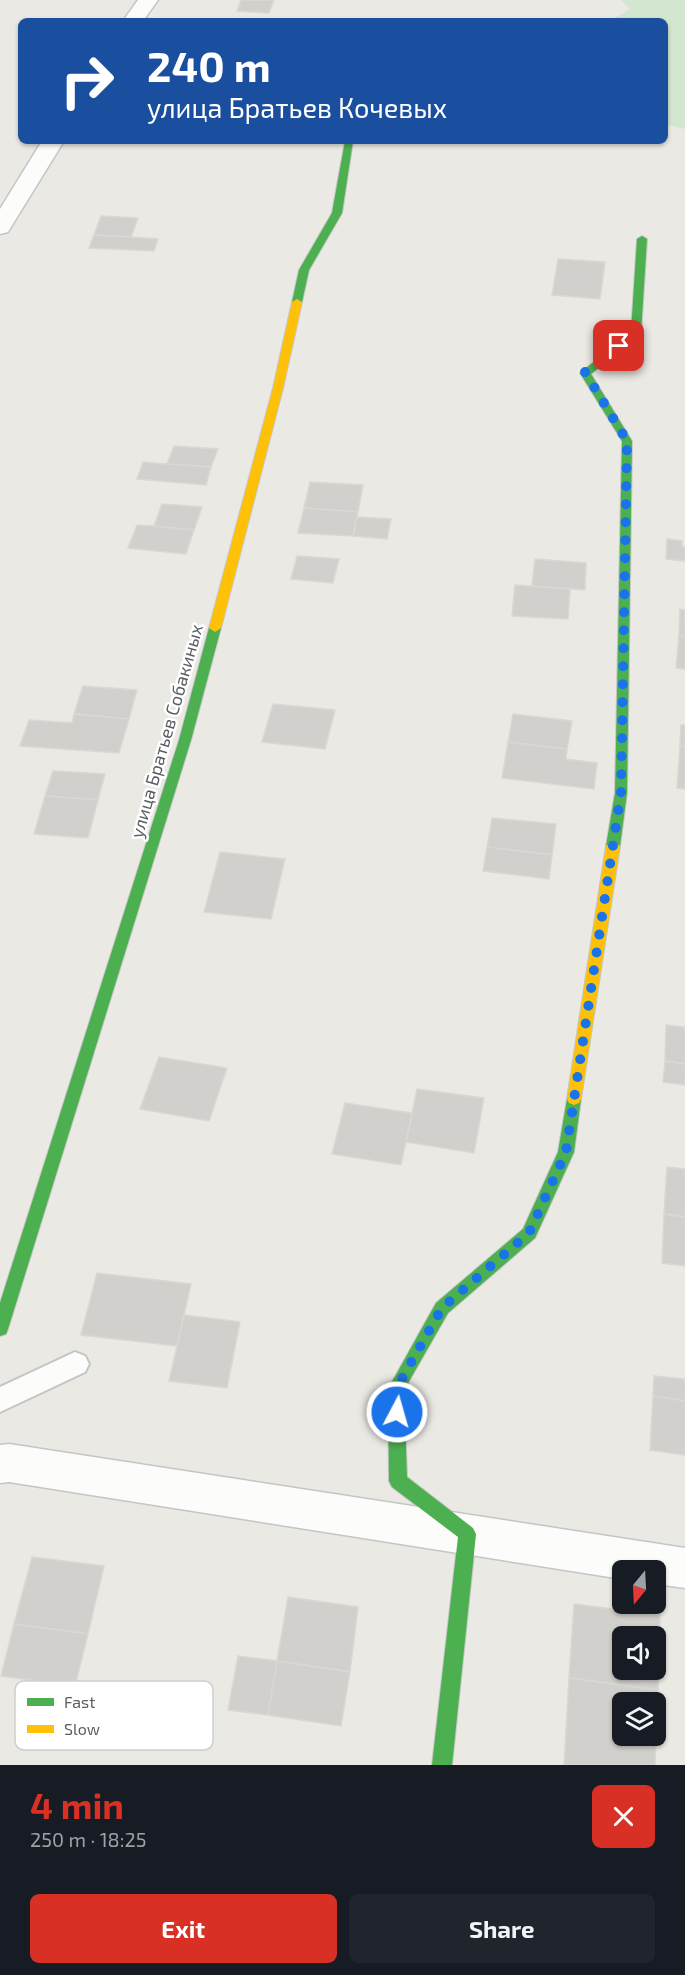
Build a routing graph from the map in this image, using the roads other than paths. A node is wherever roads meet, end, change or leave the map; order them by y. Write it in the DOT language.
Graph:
graph roads {
  1 [pos="148,0"];
  2 [pos="135,18"];
  3 [pos="51,144"];
  4 [pos="348,144"];
  5 [pos="0,227"];
  6 [pos="642,239"];
  7 [pos="0,1329"];
  8 [pos="75,1364"];
  9 [pos="0,1400"];
  10 [pos="0,1464"];
  11 [pos="467,1534"];
  12 [pos="685,1568"];
  13 [pos="442,1765"];
  1 -- 2 [label="street"];
  3 -- 5 [label="street"];
  4 -- 7 [label="street, улица Братьев Собакиных"];
  6 -- 11 [label="street"];
  8 -- 9 [label="lane"];
  10 -- 11 [label="street"];
  11 -- 12 [label="street"];
  11 -- 13 [label="street"];
}
